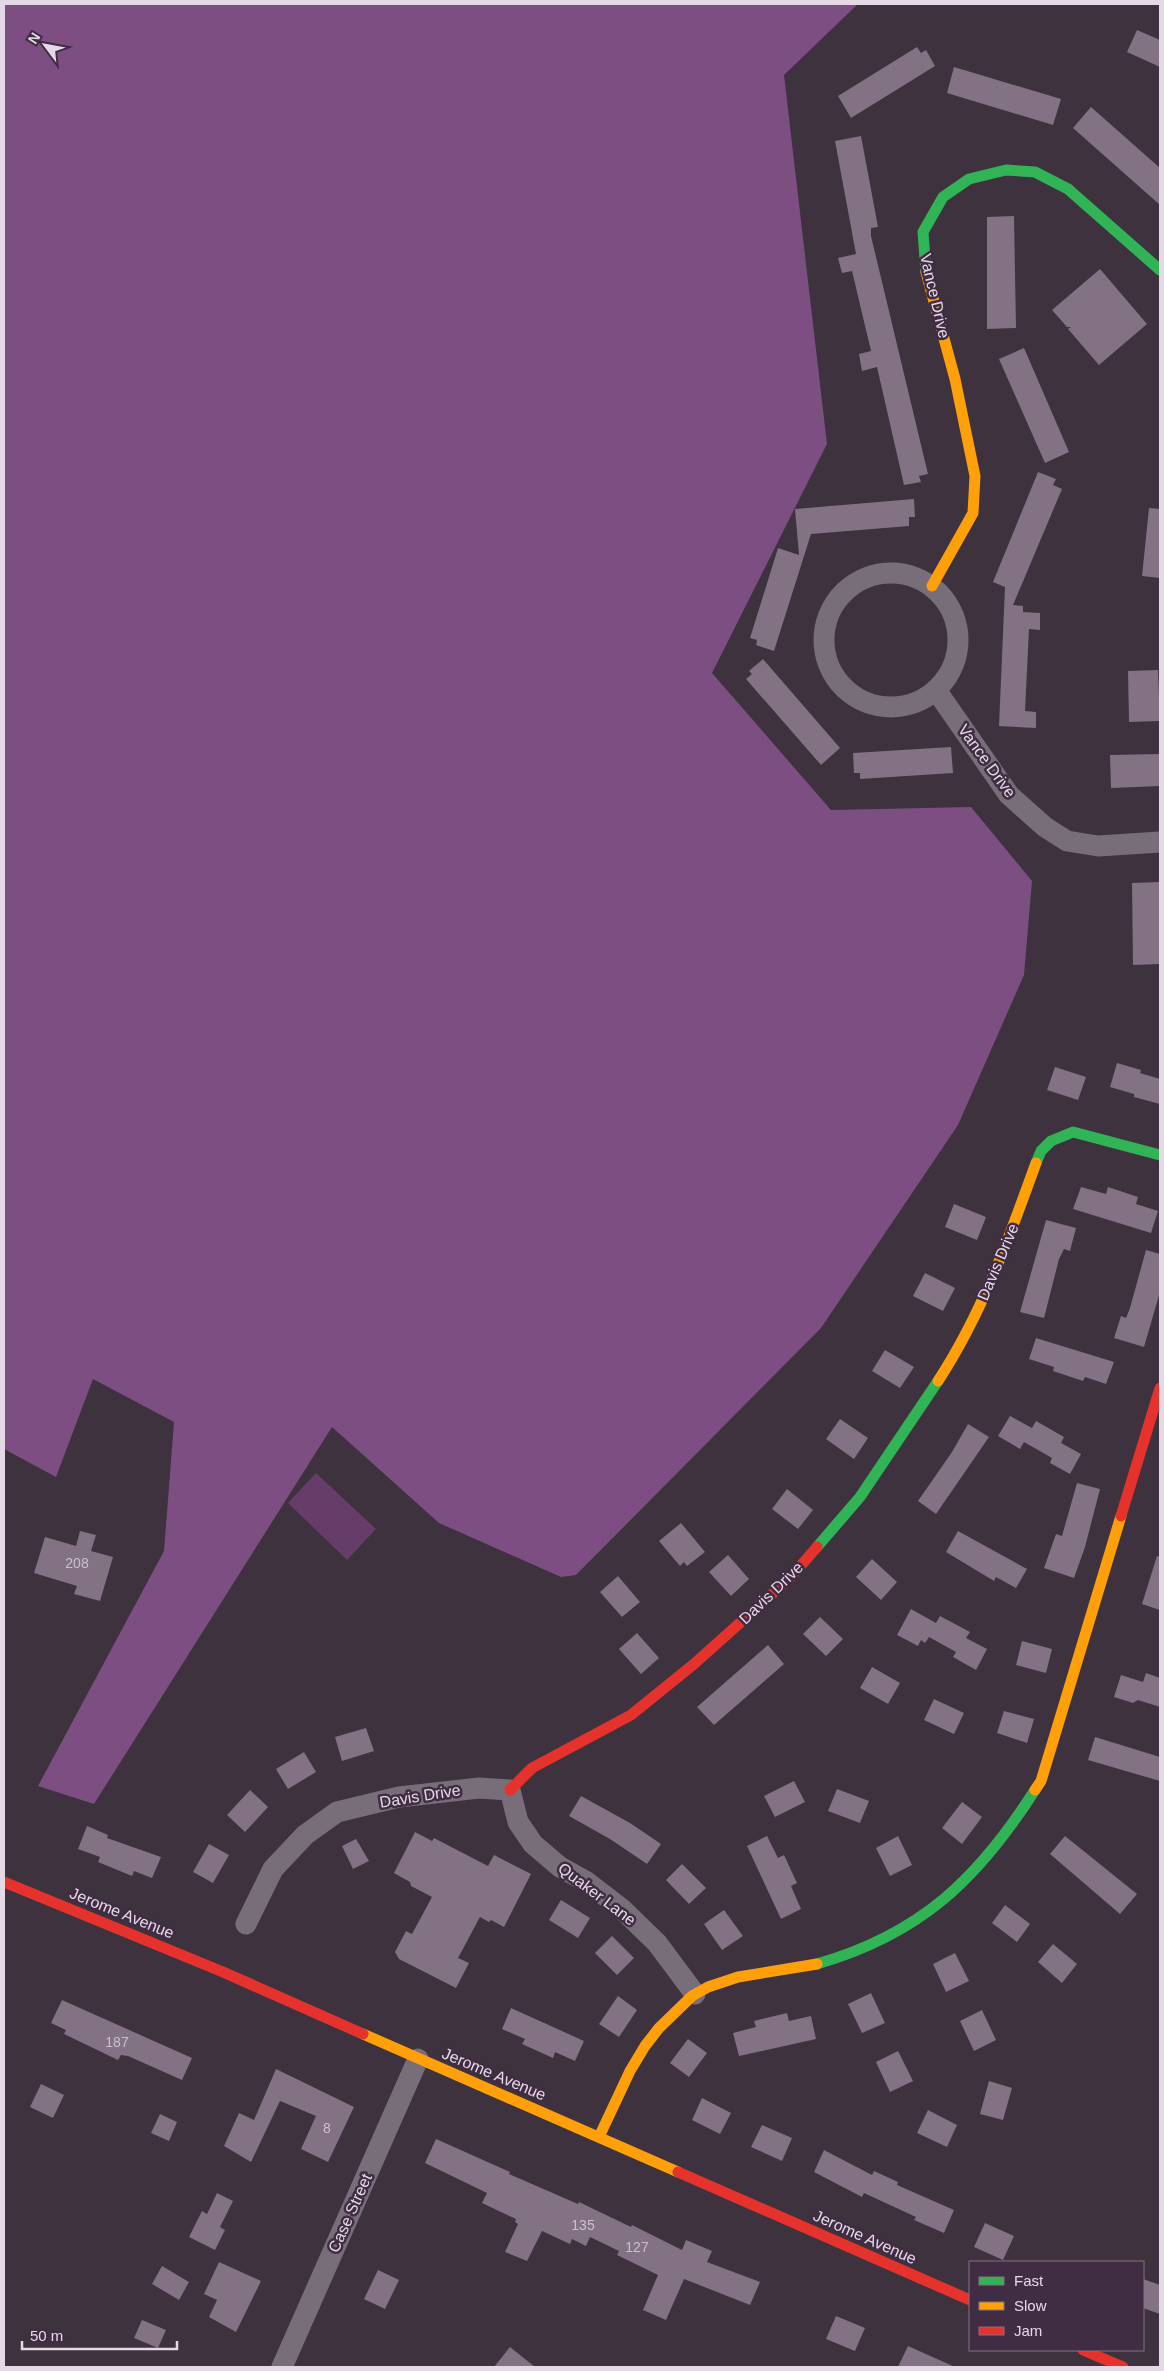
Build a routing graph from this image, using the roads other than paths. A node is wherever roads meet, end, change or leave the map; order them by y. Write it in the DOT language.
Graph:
graph roads {
  1 [pos="1160,270"];
  2 [pos="932,586"];
  3 [pos="936,690"];
  4 [pos="1160,842"];
  5 [pos="1160,1154"];
  6 [pos="1160,1388"];
  7 [pos="510,1790"];
  8 [pos="4,1882"];
  9 [pos="246,1924"];
  10 [pos="695,1994"];
  11 [pos="418,2060"];
  12 [pos="599,2137"];
  13 [pos="969,2300"];
  14 [pos="1085,2351"];
  15 [pos="282,2367"];
  16 [pos="1123,2367"];
  1 -- 2 [label="street, Vance Drive"];
  2 -- 3 [label="street"];
  2 -- 3 [label="street"];
  3 -- 4 [label="street, Vance Drive"];
  5 -- 7 [label="street, Davis Drive"];
  6 -- 10 [label="street"];
  7 -- 9 [label="street, Davis Drive"];
  7 -- 10 [label="street, Quaker Lane"];
  8 -- 11 [label="street, Jerome Avenue"];
  10 -- 12 [label="street"];
  11 -- 12 [label="street, Jerome Avenue"];
  11 -- 15 [label="street, Case Street"];
  12 -- 13 [label="street, Jerome Avenue"];
  14 -- 16 [label="street"];
}
